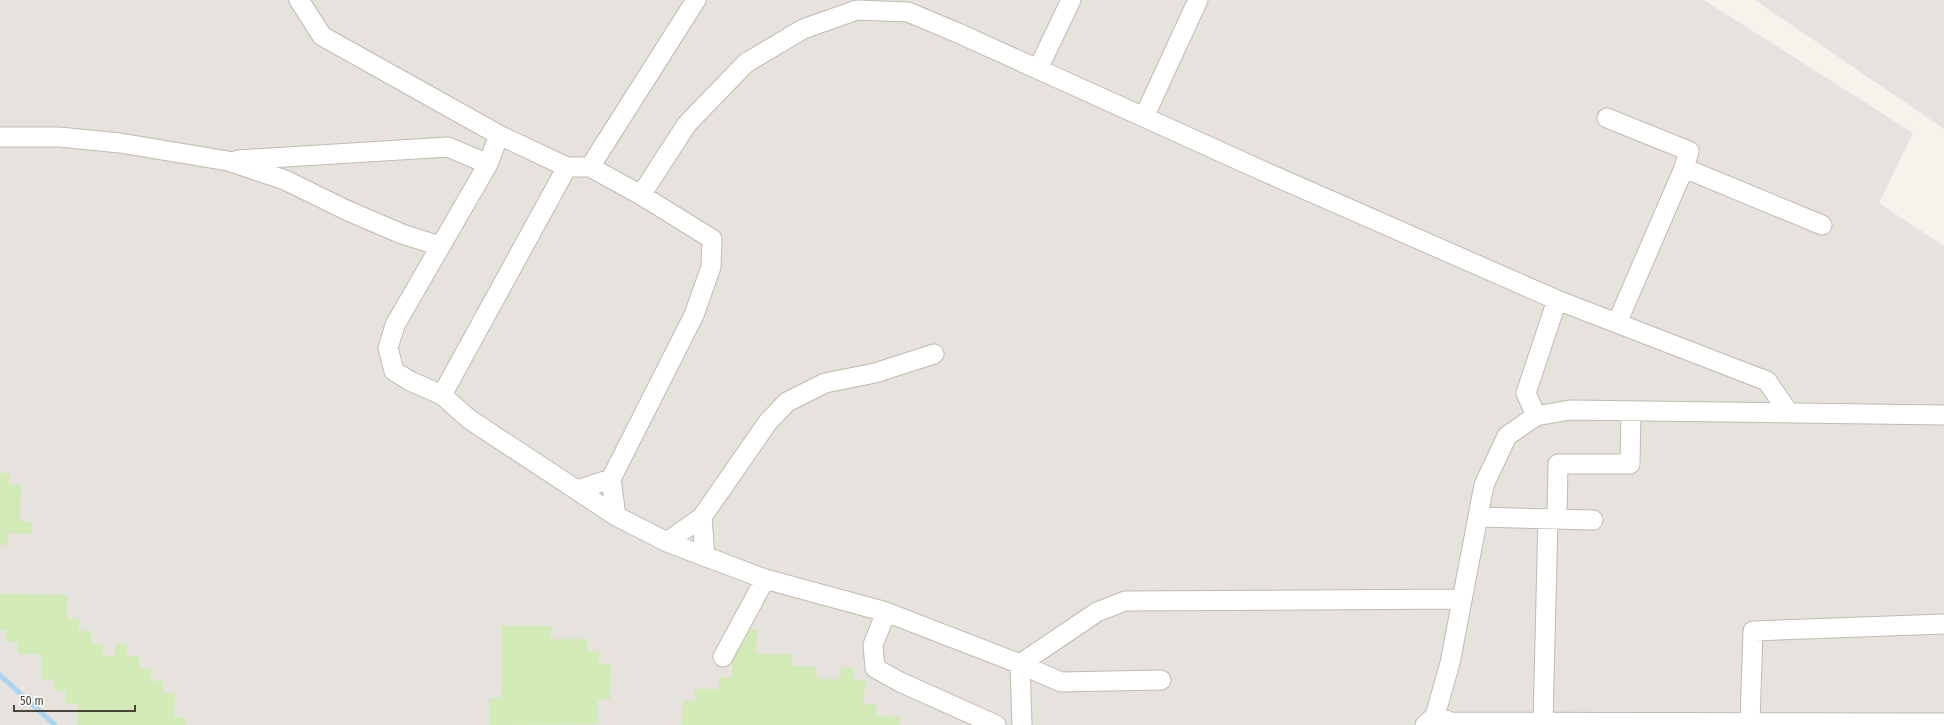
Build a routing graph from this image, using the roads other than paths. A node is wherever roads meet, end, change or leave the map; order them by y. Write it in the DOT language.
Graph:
graph roads {
  1 [pos="299,0"];
  2 [pos="696,0"];
  3 [pos="1071,0"];
  4 [pos="1198,0"];
  5 [pos="1038,69"];
  6 [pos="1144,117"];
  7 [pos="1607,118"];
  8 [pos="499,135"];
  9 [pos="0,137"];
  10 [pos="228,161"];
  11 [pos="488,164"];
  12 [pos="567,167"];
  13 [pos="590,167"];
  14 [pos="1684,168"];
  15 [pos="641,195"];
  16 [pos="1822,225"];
  17 [pos="440,246"];
  18 [pos="1558,300"];
  19 [pos="1617,323"];
  20 [pos="934,354"];
  21 [pos="442,395"];
  22 [pos="1631,411"];
  23 [pos="1789,413"];
  24 [pos="1944,415"];
  25 [pos="1536,416"];
  26 [pos="611,478"];
  27 [pos="577,490"];
  28 [pos="616,516"];
  29 [pos="702,517"];
  30 [pos="1478,517"];
  31 [pos="1553,518"];
  32 [pos="1593,520"];
  33 [pos="667,542"];
  34 [pos="705,556"];
  35 [pos="765,578"];
  36 [pos="1462,599"];
  37 [pos="886,612"];
  38 [pos="1944,624"];
  39 [pos="723,656"];
  40 [pos="1020,664"];
  41 [pos="1160,680"];
  42 [pos="1430,720"];
  43 [pos="1543,722"];
  44 [pos="1750,722"];
  45 [pos="1944,723"];
  46 [pos="996,725"];
  47 [pos="1022,725"];
  1 -- 8 [label="lane"];
  2 -- 13 [label="lane"];
  3 -- 5 [label="lane"];
  4 -- 6 [label="lane"];
  5 -- 6 [label="lane"];
  5 -- 15 [label="lane"];
  6 -- 18 [label="lane"];
  7 -- 14 [label="lane"];
  8 -- 11 [label="lane"];
  8 -- 12 [label="lane"];
  9 -- 10 [label="lane"];
  10 -- 11 [label="lane"];
  10 -- 17 [label="lane"];
  11 -- 17 [label="lane"];
  12 -- 13 [label="lane"];
  12 -- 21 [label="lane"];
  13 -- 15 [label="lane"];
  14 -- 16 [label="lane"];
  14 -- 19 [label="lane"];
  15 -- 26 [label="lane"];
  17 -- 21 [label="lane"];
  18 -- 19 [label="lane"];
  18 -- 25 [label="lane"];
  19 -- 23 [label="lane"];
  20 -- 29 [label="lane"];
  21 -- 27 [label="lane"];
  22 -- 23 [label="lane"];
  22 -- 25 [label="lane"];
  22 -- 31 [label="lane"];
  23 -- 24 [label="lane"];
  25 -- 30 [label="lane"];
  26 -- 27 [label="lane"];
  26 -- 28 [label="lane"];
  27 -- 28 [label="lane"];
  28 -- 33 [label="lane"];
  29 -- 33 [label="lane"];
  29 -- 34 [label="lane"];
  30 -- 31 [label="lane"];
  30 -- 36 [label="lane"];
  31 -- 32 [label="lane"];
  31 -- 43 [label="lane"];
  33 -- 34 [label="lane"];
  34 -- 35 [label="lane"];
  35 -- 37 [label="lane"];
  35 -- 39 [label="lane"];
  36 -- 40 [label="lane"];
  36 -- 42 [label="lane"];
  37 -- 40 [label="lane"];
  37 -- 46 [label="lane"];
  38 -- 44 [label="lane"];
  40 -- 41 [label="lane"];
  40 -- 47 [label="lane"];
  42 -- 43 [label="lane"];
  43 -- 44 [label="lane"];
  44 -- 45 [label="lane"];
}
